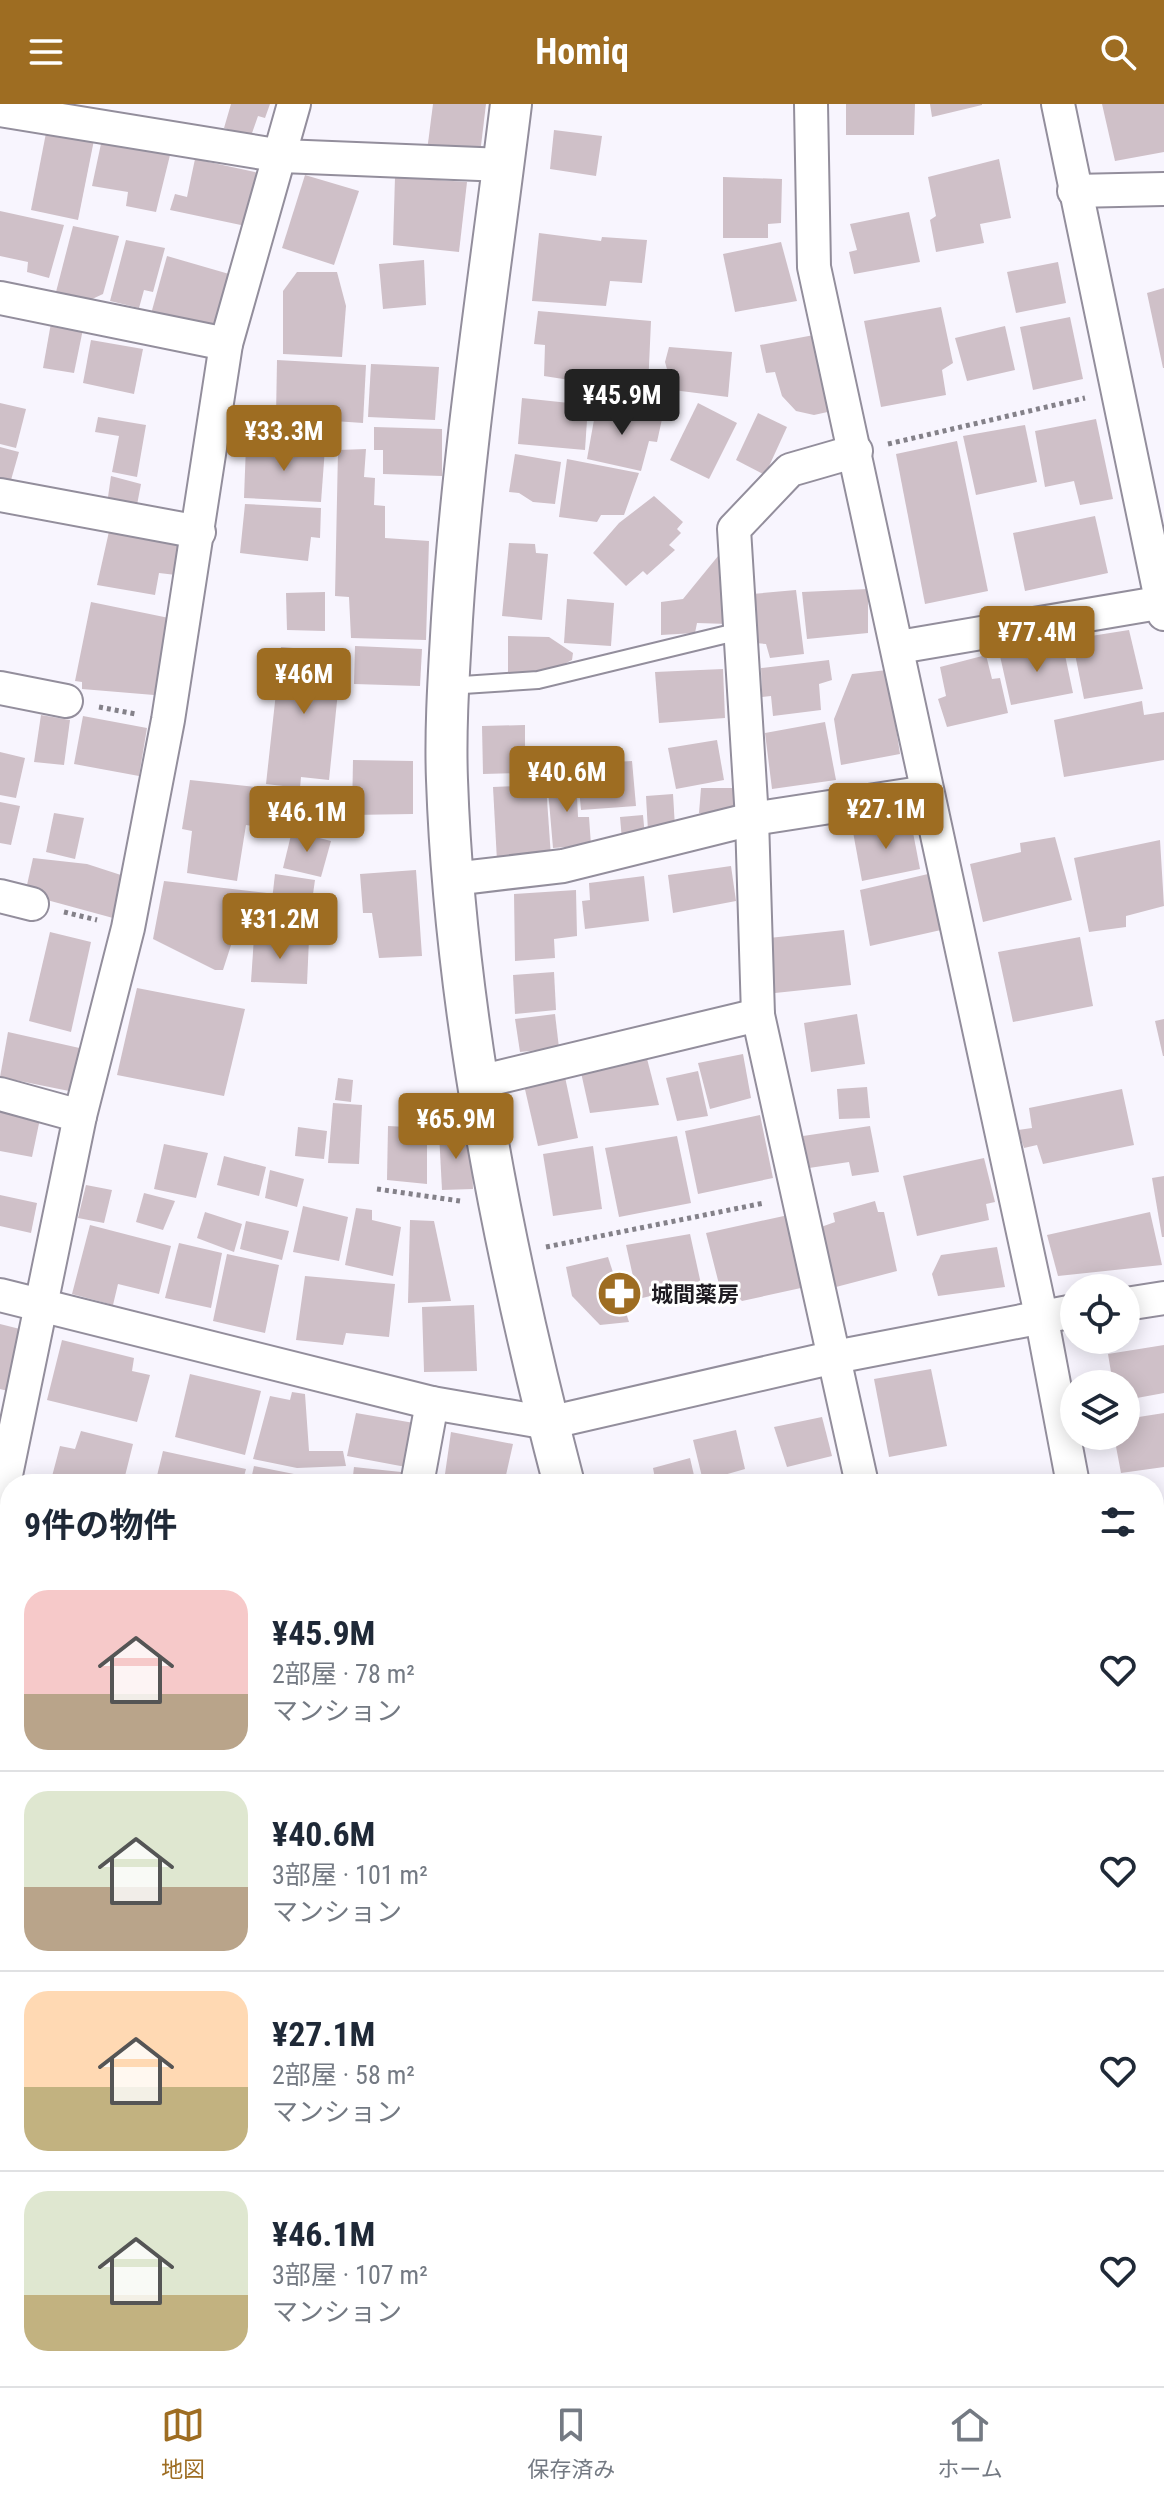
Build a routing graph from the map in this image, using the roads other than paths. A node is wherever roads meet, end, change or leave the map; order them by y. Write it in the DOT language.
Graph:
graph roads {
  1 [pos="294,104"];
  2 [pos="511,104"];
  3 [pos="811,104"];
  4 [pos="1058,104"];
  5 [pos="0,110"];
  6 [pos="282,156"];
  7 [pos="504,165"];
  8 [pos="1164,189"];
  9 [pos="1074,191"];
  10 [pos="0,298"];
  11 [pos="226,344"];
  12 [pos="856,451"];
  13 [pos="0,495"];
  14 [pos="199,532"];
  15 [pos="1163,606"];
  16 [pos="740,631"];
  17 [pos="899,647"];
  18 [pos="448,686"];
  19 [pos="0,688"];
  20 [pos="66,701"];
  21 [pos="927,792"];
  22 [pos="752,819"];
  23 [pos="453,879"];
  24 [pos="0,896"];
  25 [pos="32,904"];
  26 [pos="758,1015"];
  27 [pos="479,1082"];
  28 [pos="0,1094"];
  29 [pos="80,1116"];
  30 [pos="0,1295"];
  31 [pos="1164,1298"];
  32 [pos="1140,1302"];
  33 [pos="41,1305"];
  34 [pos="1060,1313"];
  35 [pos="1041,1315"];
  36 [pos="835,1357"];
  37 [pos="432,1403"];
  38 [pos="548,1423"];
  39 [pos="6,1474"];
  40 [pos="419,1474"];
  41 [pos="561,1474"];
  42 [pos="860,1474"];
  43 [pos="1071,1474"];
  1 -- 6 [label="street"];
  2 -- 7 [label="street"];
  3 -- 12 [label="street"];
  4 -- 9 [label="street"];
  5 -- 6 [label="street"];
  6 -- 7 [label="street"];
  6 -- 11 [label="street"];
  7 -- 18 [label="street"];
  8 -- 9 [label="street"];
  9 -- 15 [label="street"];
  10 -- 11 [label="street"];
  11 -- 14 [label="street"];
  12 -- 16 [label="street"];
  12 -- 17 [label="street"];
  13 -- 14 [label="street"];
  14 -- 29 [label="street"];
  15 -- 17 [label="street"];
  16 -- 18 [label="lane"];
  16 -- 22 [label="street"];
  17 -- 21 [label="street"];
  18 -- 23 [label="street"];
  19 -- 20 [label="street"];
  21 -- 22 [label="street"];
  21 -- 35 [label="street"];
  22 -- 23 [label="street"];
  22 -- 26 [label="street"];
  23 -- 27 [label="street"];
  24 -- 25 [label="street"];
  26 -- 27 [label="street"];
  26 -- 36 [label="street"];
  27 -- 38 [label="street"];
  28 -- 29 [label="street"];
  29 -- 33 [label="street"];
  30 -- 33 [label="street"];
  31 -- 32 [label="street"];
  33 -- 37 [label="street"];
  33 -- 39 [label="street"];
  34 -- 35 [label="street"];
  35 -- 36 [label="street"];
  35 -- 43 [label="street"];
  36 -- 38 [label="street"];
  36 -- 42 [label="street"];
  37 -- 38 [label="street"];
  37 -- 40 [label="street"];
  38 -- 41 [label="street"];
}
